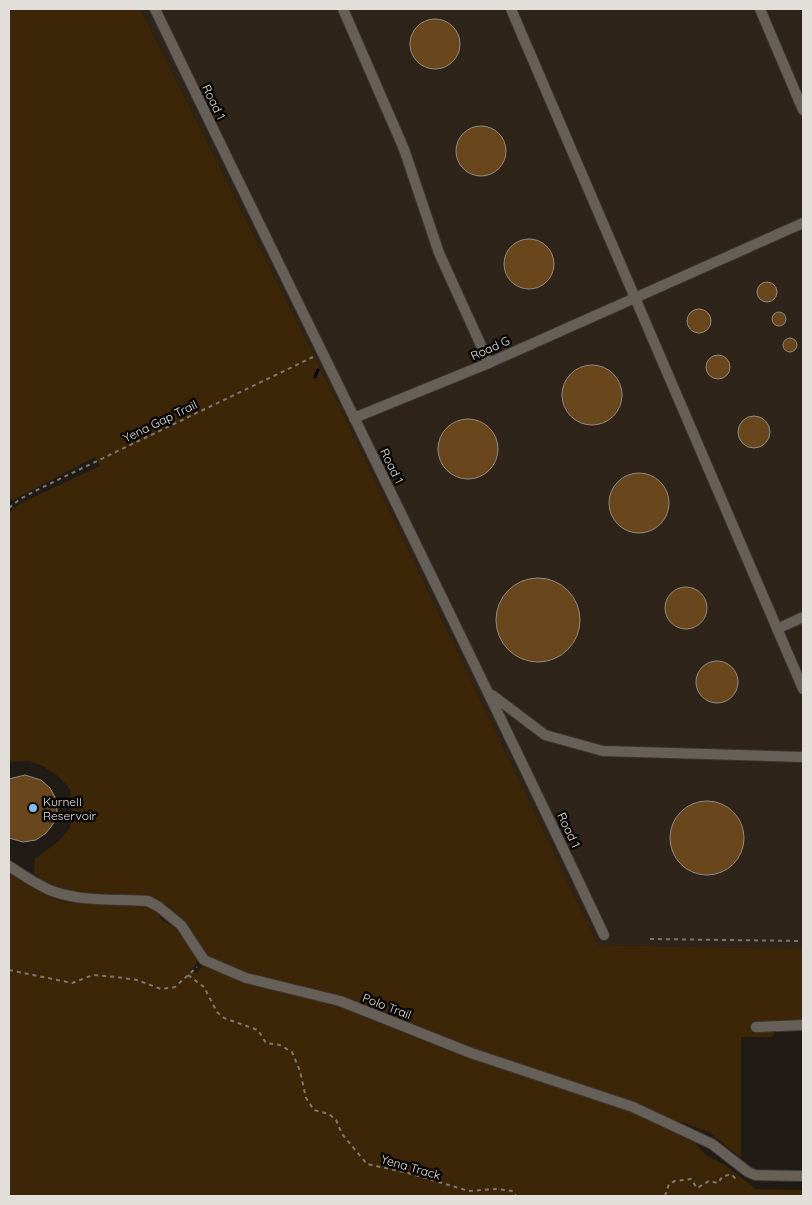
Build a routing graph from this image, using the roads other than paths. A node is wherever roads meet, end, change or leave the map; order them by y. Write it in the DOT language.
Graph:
graph roads {
  1 [pos="155,9"];
  2 [pos="342,9"];
  3 [pos="510,9"];
  4 [pos="760,9"];
  5 [pos="803,110"];
  6 [pos="803,223"];
  7 [pos="635,296"];
  8 [pos="489,362"];
  9 [pos="354,418"];
  10 [pos="803,618"];
  11 [pos="777,629"];
  12 [pos="803,689"];
  13 [pos="491,694"];
  14 [pos="803,757"];
  15 [pos="9,866"];
  16 [pos="604,935"];
  17 [pos="803,1025"];
  18 [pos="756,1027"];
  19 [pos="803,1176"];
  1 -- 9 [label="street, Road 1"];
  2 -- 8 [label="street"];
  3 -- 7 [label="street"];
  4 -- 5 [label="street"];
  6 -- 7 [label="street, Road G"];
  7 -- 8 [label="street, Road G"];
  7 -- 11 [label="street"];
  8 -- 9 [label="street, Road G"];
  9 -- 13 [label="street, Road 1"];
  10 -- 11 [label="street"];
  11 -- 12 [label="street"];
  13 -- 14 [label="street"];
  13 -- 16 [label="street, Road 1"];
  15 -- 19 [label="street, Polo Trail"];
  17 -- 18 [label="street"];
}
